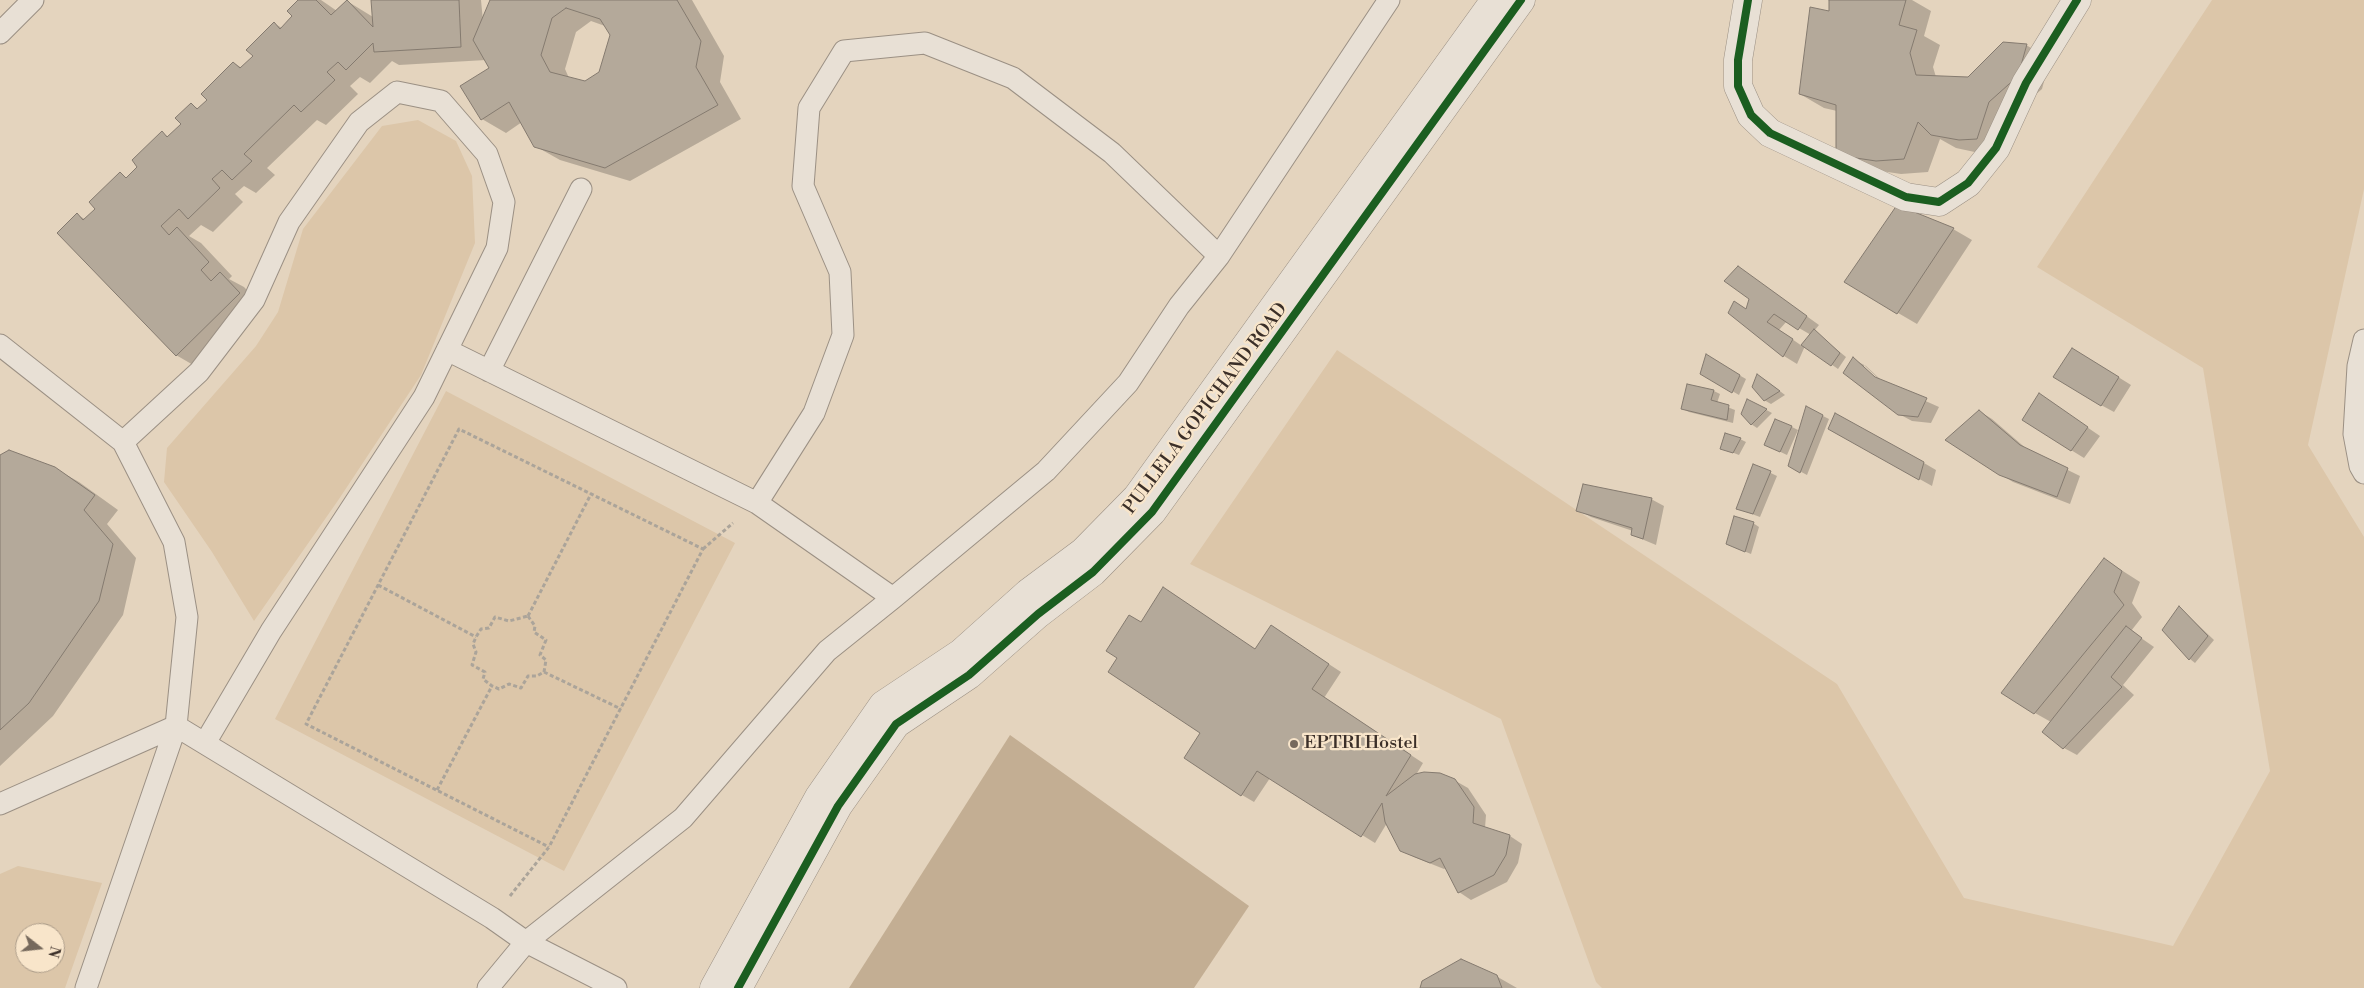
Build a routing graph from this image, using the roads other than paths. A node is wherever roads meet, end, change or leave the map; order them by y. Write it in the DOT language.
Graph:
graph roads {
  1 [pos="33,0"];
  2 [pos="1389,0"];
  3 [pos="1495,0"];
  4 [pos="1520,0"];
  5 [pos="1748,0"];
  6 [pos="2077,0"];
  7 [pos="0,33"];
  8 [pos="581,189"];
  9 [pos="1218,256"];
  10 [pos="2364,340"];
  11 [pos="0,345"];
  12 [pos="447,350"];
  13 [pos="489,371"];
  14 [pos="123,442"];
  15 [pos="2364,473"];
  16 [pos="757,503"];
  17 [pos="893,598"];
  18 [pos="176,726"];
  19 [pos="205,743"];
  20 [pos="0,804"];
  21 [pos="526,942"];
  22 [pos="86,988"];
  23 [pos="488,988"];
  24 [pos="616,988"];
  25 [pos="714,988"];
  26 [pos="738,988"];
  1 -- 7 [label="lane"];
  2 -- 9 [label="lane"];
  3 -- 25 [label="street, PULLELA GOPICHAND ROAD"];
  4 -- 26 [label="street, PULLELA GOPICHAND ROAD"];
  5 -- 6 [label="street"];
  8 -- 13 [label="lane"];
  9 -- 16 [label="lane"];
  9 -- 17 [label="lane"];
  10 -- 15 [label="lane"];
  11 -- 14 [label="lane"];
  12 -- 13 [label="lane"];
  12 -- 14 [label="lane"];
  12 -- 19 [label="lane"];
  13 -- 16 [label="lane"];
  14 -- 18 [label="lane"];
  16 -- 17 [label="lane"];
  17 -- 21 [label="lane"];
  18 -- 19 [label="lane"];
  18 -- 20 [label="lane"];
  18 -- 22 [label="lane"];
  19 -- 21 [label="lane"];
  21 -- 23 [label="lane"];
  21 -- 24 [label="lane"];
}
